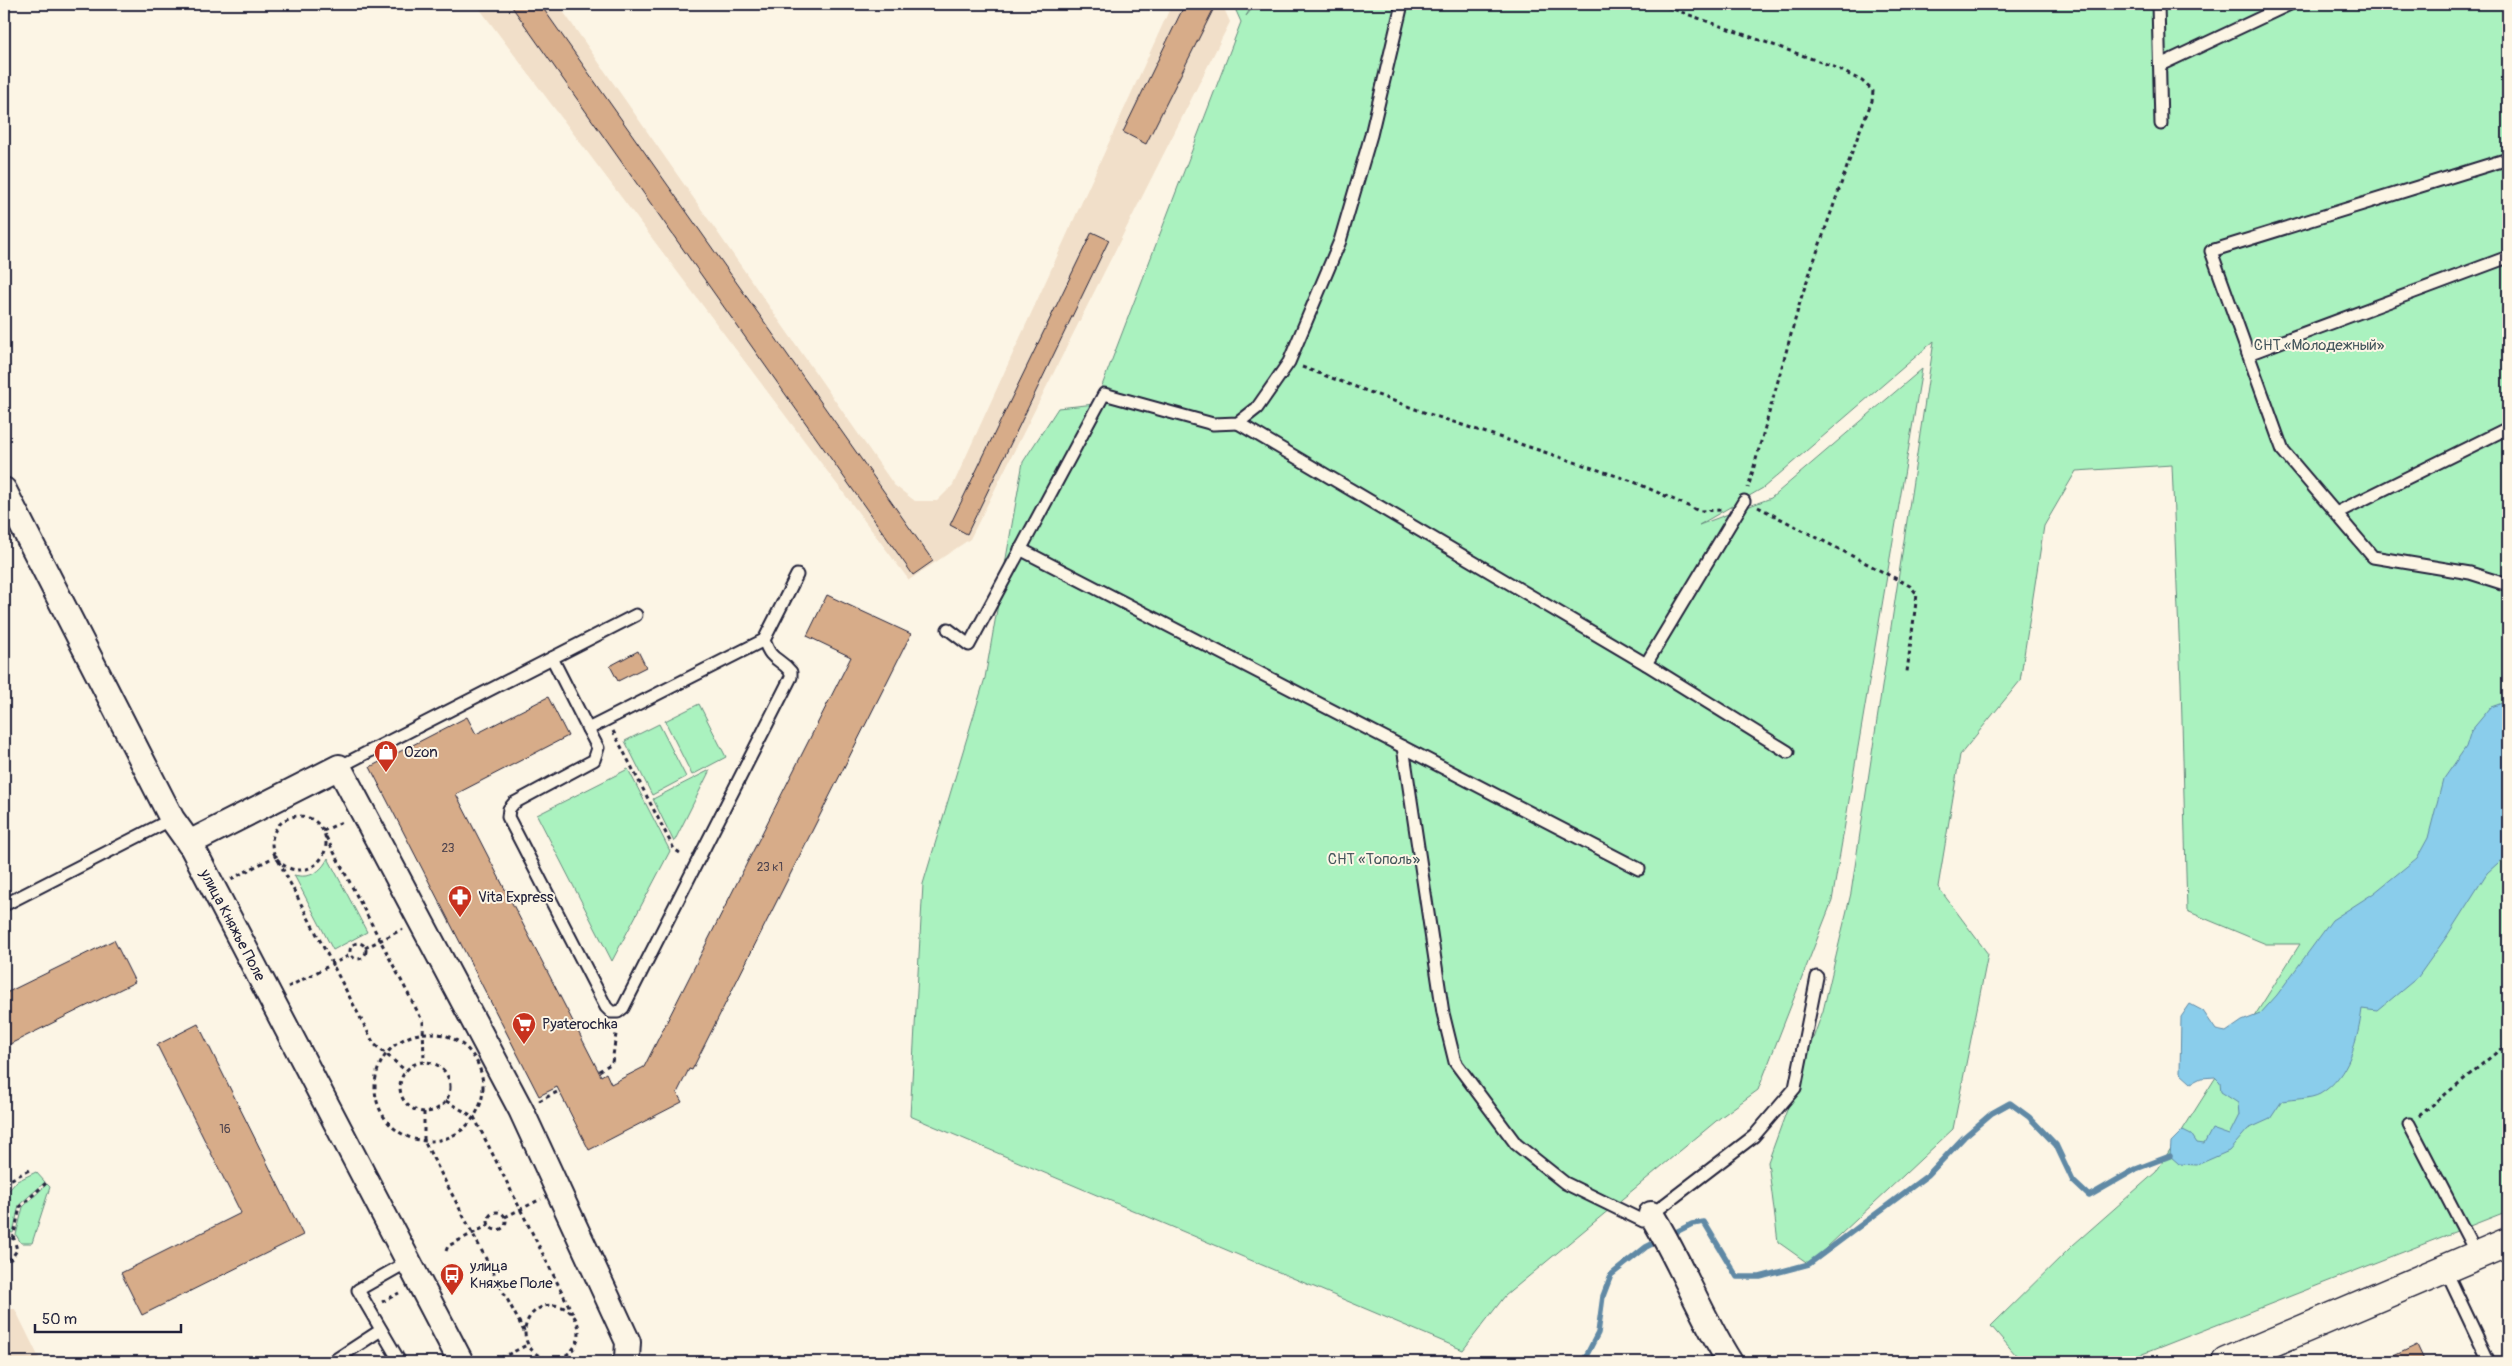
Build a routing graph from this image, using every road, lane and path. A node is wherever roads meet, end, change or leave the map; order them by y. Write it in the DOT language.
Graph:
graph roads {
  1 [pos="1402,4"];
  2 [pos="1659,4"];
  3 [pos="2158,4"];
  4 [pos="2290,4"];
  5 [pos="2160,65"];
  6 [pos="2162,124"];
  7 [pos="2508,159"];
  8 [pos="2508,257"];
  9 [pos="2248,354"];
  10 [pos="1289,362"];
  11 [pos="1238,423"];
  12 [pos="2508,428"];
  13 [pos="4,490"];
  14 [pos="1744,501"];
  15 [pos="2336,513"];
  16 [pos="1020,549"];
  17 [pos="798,575"];
  18 [pos="2508,585"];
  19 [pos="636,615"];
  20 [pos="948,630"];
  21 [pos="764,640"];
  22 [pos="552,658"];
  23 [pos="1646,664"];
  24 [pos="1907,672"];
  25 [pos="607,719"];
  26 [pos="588,728"];
  27 [pos="1403,747"];
  28 [pos="1788,752"];
  29 [pos="339,767"];
  30 [pos="172,819"];
  31 [pos="326,837"];
  32 [pos="189,843"];
  33 [pos="276,856"];
  34 [pos="696,864"];
  35 [pos="1639,869"];
  36 [pos="214,888"];
  37 [pos="4,905"];
  38 [pos="420,920"];
  39 [pos="380,940"];
  40 [pos="365,948"];
  41 [pos="350,955"];
  42 [pos="333,964"];
  43 [pos="1817,977"];
  44 [pos="270,996"];
  45 [pos="618,1012"];
  46 [pos="422,1033"];
  47 [pos="2508,1043"];
  48 [pos="386,1054"];
  49 [pos="424,1062"];
  50 [pos="406,1071"];
  51 [pos="599,1071"];
  52 [pos="446,1101"];
  53 [pos="424,1112"];
  54 [pos="474,1116"];
  55 [pos="2409,1124"];
  56 [pos="424,1141"];
  57 [pos="31,1169"];
  58 [pos="4,1183"];
  59 [pos="46,1183"];
  60 [pos="558,1190"];
  61 [pos="521,1210"];
  62 [pos="505,1217"];
  63 [pos="1655,1220"];
  64 [pos="489,1225"];
  65 [pos="473,1234"];
  66 [pos="4,1235"];
  67 [pos="14,1239"];
  68 [pos="2508,1242"];
  69 [pos="446,1251"];
  70 [pos="2477,1256"];
  71 [pos="4,1260"];
  72 [pos="409,1261"];
  73 [pos="2445,1269"];
  74 [pos="575,1318"];
  75 [pos="381,1330"];
  76 [pos="525,1333"];
  77 [pos="529,1344"];
  78 [pos="332,1362"];
  79 [pos="400,1362"];
  80 [pos="461,1362"];
  81 [pos="493,1362"];
  82 [pos="625,1362"];
  83 [pos="1730,1362"];
  84 [pos="2226,1362"];
  85 [pos="2489,1362"];
  1 -- 10 [label="lane"];
  2 -- 14 [label="path"];
  3 -- 5 [label="lane"];
  4 -- 5 [label="lane"];
  5 -- 6 [label="lane"];
  7 -- 9 [label="lane"];
  8 -- 9 [label="lane"];
  9 -- 15 [label="lane"];
  10 -- 11 [label="lane"];
  10 -- 14 [label="path"];
  11 -- 16 [label="lane"];
  11 -- 23 [label="lane"];
  12 -- 15 [label="lane"];
  13 -- 30 [label="street, улица Княжье Поле"];
  14 -- 23 [label="lane"];
  14 -- 24 [label="path"];
  15 -- 18 [label="lane"];
  16 -- 20 [label="lane"];
  16 -- 27 [label="lane"];
  17 -- 21 [label="lane"];
  19 -- 22 [label="lane"];
  21 -- 25 [label="lane"];
  21 -- 34 [label="lane"];
  22 -- 26 [label="lane"];
  22 -- 29 [label="lane"];
  23 -- 28 [label="lane"];
  25 -- 26 [label="lane"];
  25 -- 34 [label="path"];
  26 -- 45 [label="lane"];
  27 -- 35 [label="lane"];
  27 -- 63 [label="lane"];
  29 -- 32 [label="street"];
  29 -- 38 [label="street"];
  30 -- 32 [label="street, улица Княжье Поле"];
  30 -- 37 [label="lane"];
  31 -- 33 [label="path"];
  31 -- 33 [label="path"];
  31 -- 39 [label="path"];
  32 -- 36 [label="street, улица Княжье Поле"];
  33 -- 36 [label="path"];
  33 -- 42 [label="path"];
  34 -- 45 [label="lane"];
  36 -- 44 [label="street, улица Княжье Поле"];
  38 -- 39 [label="path"];
  38 -- 60 [label="street"];
  39 -- 40 [label="path"];
  39 -- 46 [label="path"];
  40 -- 41 [label="path"];
  40 -- 41 [label="path"];
  41 -- 42 [label="path"];
  42 -- 44 [label="path"];
  42 -- 48 [label="path"];
  43 -- 63 [label="lane"];
  44 -- 72 [label="street, улица Княжье Поле"];
  45 -- 51 [label="path"];
  46 -- 48 [label="path"];
  46 -- 49 [label="path"];
  46 -- 54 [label="path"];
  47 -- 55 [label="path"];
  48 -- 50 [label="path"];
  48 -- 56 [label="path"];
  49 -- 50 [label="path"];
  49 -- 52 [label="path"];
  50 -- 53 [label="path"];
  52 -- 53 [label="path"];
  52 -- 54 [label="path"];
  53 -- 56 [label="path"];
  54 -- 56 [label="path"];
  54 -- 61 [label="path"];
  55 -- 70 [label="lane"];
  56 -- 65 [label="path"];
  57 -- 58 [label="path"];
  59 -- 67 [label="path"];
  60 -- 61 [label="path"];
  60 -- 82 [label="street"];
  61 -- 62 [label="path"];
  61 -- 74 [label="path"];
  62 -- 64 [label="path"];
  62 -- 64 [label="path"];
  63 -- 83 [label="street"];
  64 -- 65 [label="path"];
  65 -- 69 [label="path"];
  65 -- 76 [label="path"];
  66 -- 67 [label="path"];
  67 -- 71 [label="path"];
  68 -- 70 [label="street"];
  70 -- 73 [label="street"];
  72 -- 75 [label="lane"];
  72 -- 80 [label="street, улица Княжье Поле"];
  73 -- 84 [label="street"];
  73 -- 85 [label="lane"];
  74 -- 76 [label="path"];
  74 -- 77 [label="path"];
  75 -- 78 [label="lane"];
  75 -- 79 [label="lane"];
  76 -- 77 [label="path"];
  77 -- 81 [label="path"];
}
